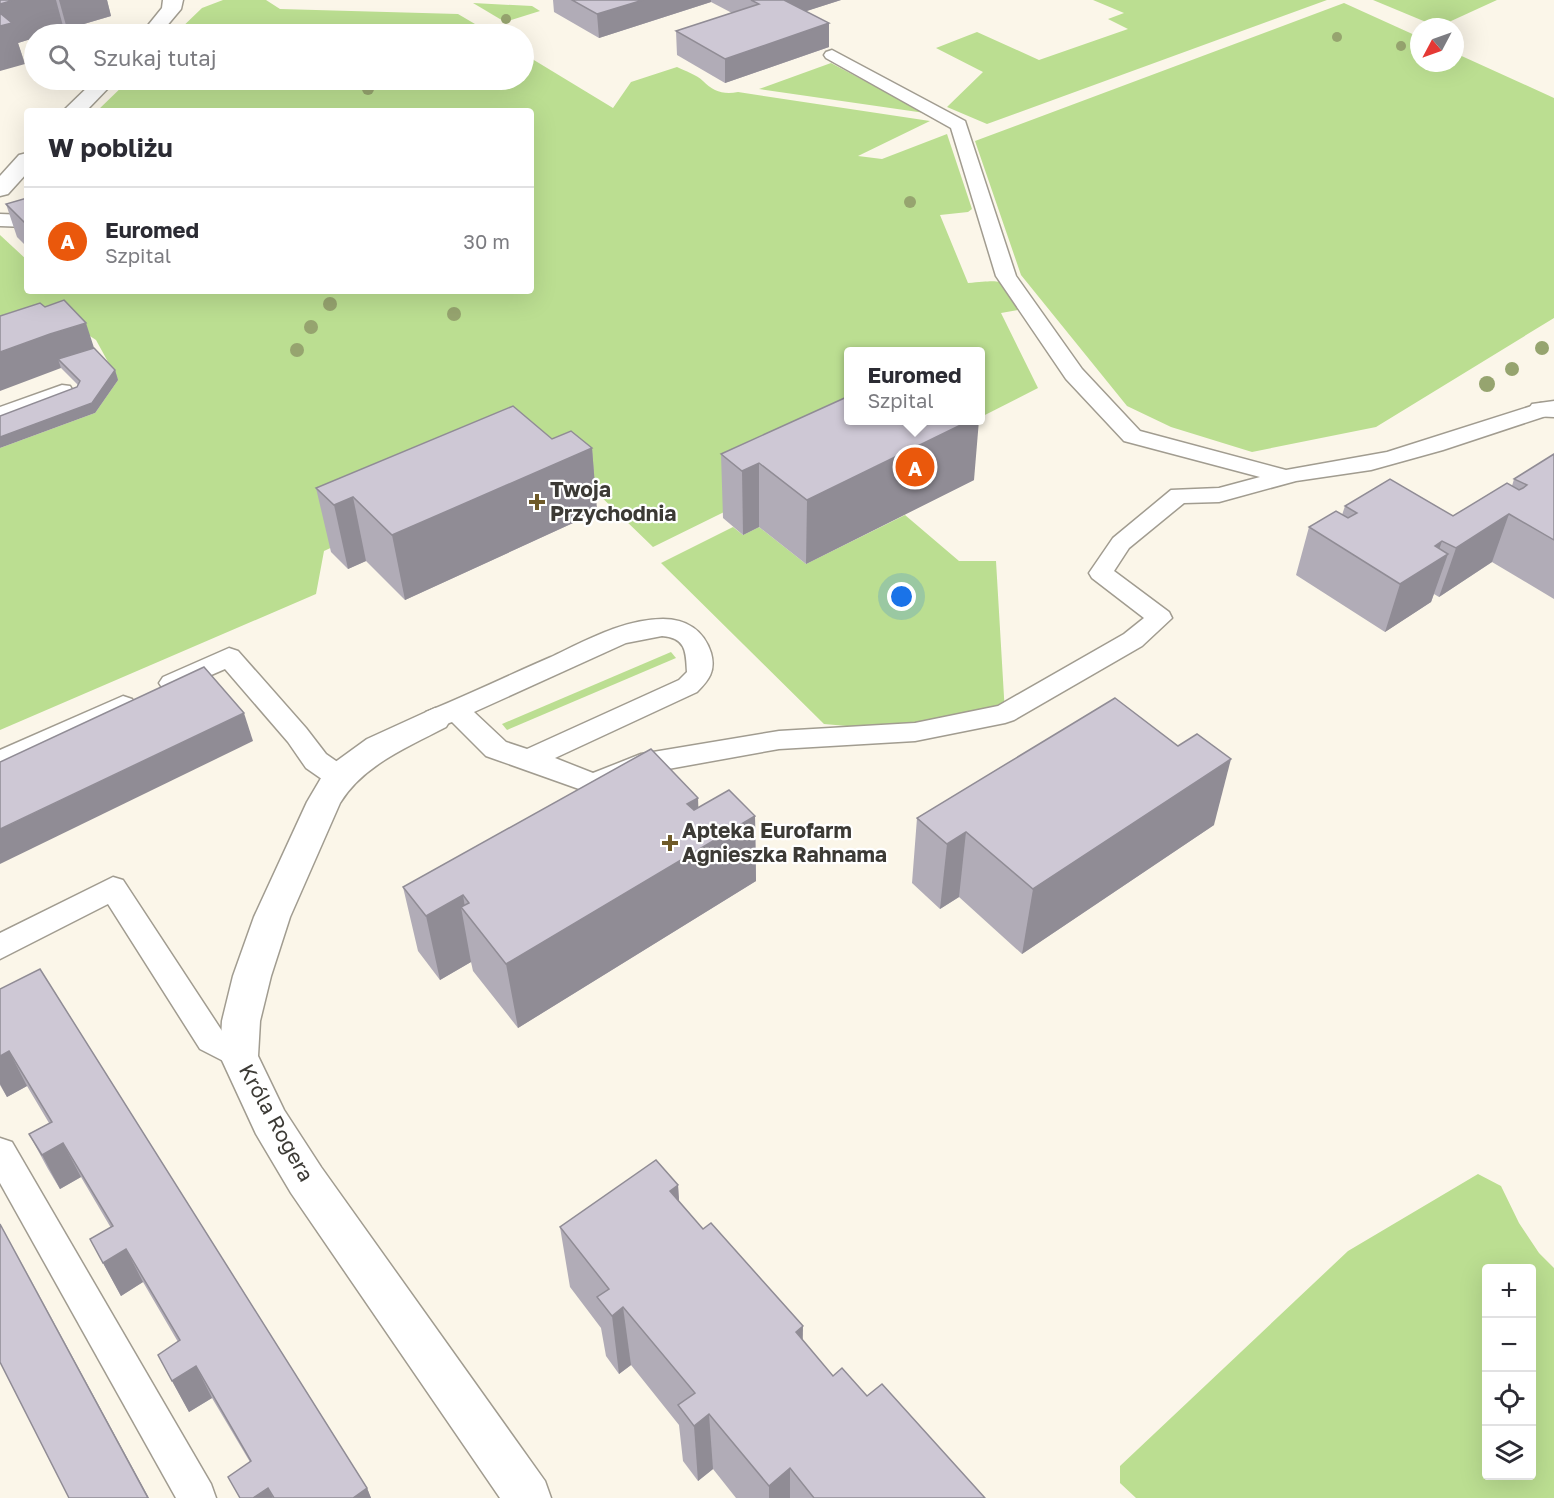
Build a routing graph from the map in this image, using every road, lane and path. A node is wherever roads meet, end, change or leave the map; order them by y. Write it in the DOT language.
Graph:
graph roads {
  1 [pos="173,0"];
  2 [pos="158,24"];
  3 [pos="832,55"];
  4 [pos="96,90"];
  5 [pos="77,108"];
  6 [pos="24,163"];
  7 [pos="0,189"];
  8 [pos="0,220"];
  9 [pos="24,221"];
  10 [pos="62,391"];
  11 [pos="1548,409"];
  12 [pos="0,414"];
  13 [pos="1287,477"];
  14 [pos="445,715"];
  15 [pos="529,759"];
  16 [pos="0,761"];
  17 [pos="339,777"];
  18 [pos="0,947"];
  19 [pos="239,1056"];
  20 [pos="0,1152"];
  21 [pos="197,1498"];
  22 [pos="528,1498"];
  1 -- 2 [label="street"];
  3 -- 13 [label="lane"];
  4 -- 5 [label="street"];
  6 -- 7 [label="street"];
  8 -- 9 [label="lane"];
  10 -- 12 [label="lane"];
  11 -- 13 [label="lane"];
  13 -- 15 [label="lane"];
  14 -- 15 [label="lane"];
  14 -- 15 [label="lane"];
  14 -- 17 [label="street, Króla Rogera"];
  16 -- 17 [label="lane"];
  17 -- 19 [label="street, Króla Rogera"];
  18 -- 19 [label="lane"];
  19 -- 22 [label="street, Króla Rogera"];
  20 -- 21 [label="lane"];
}
